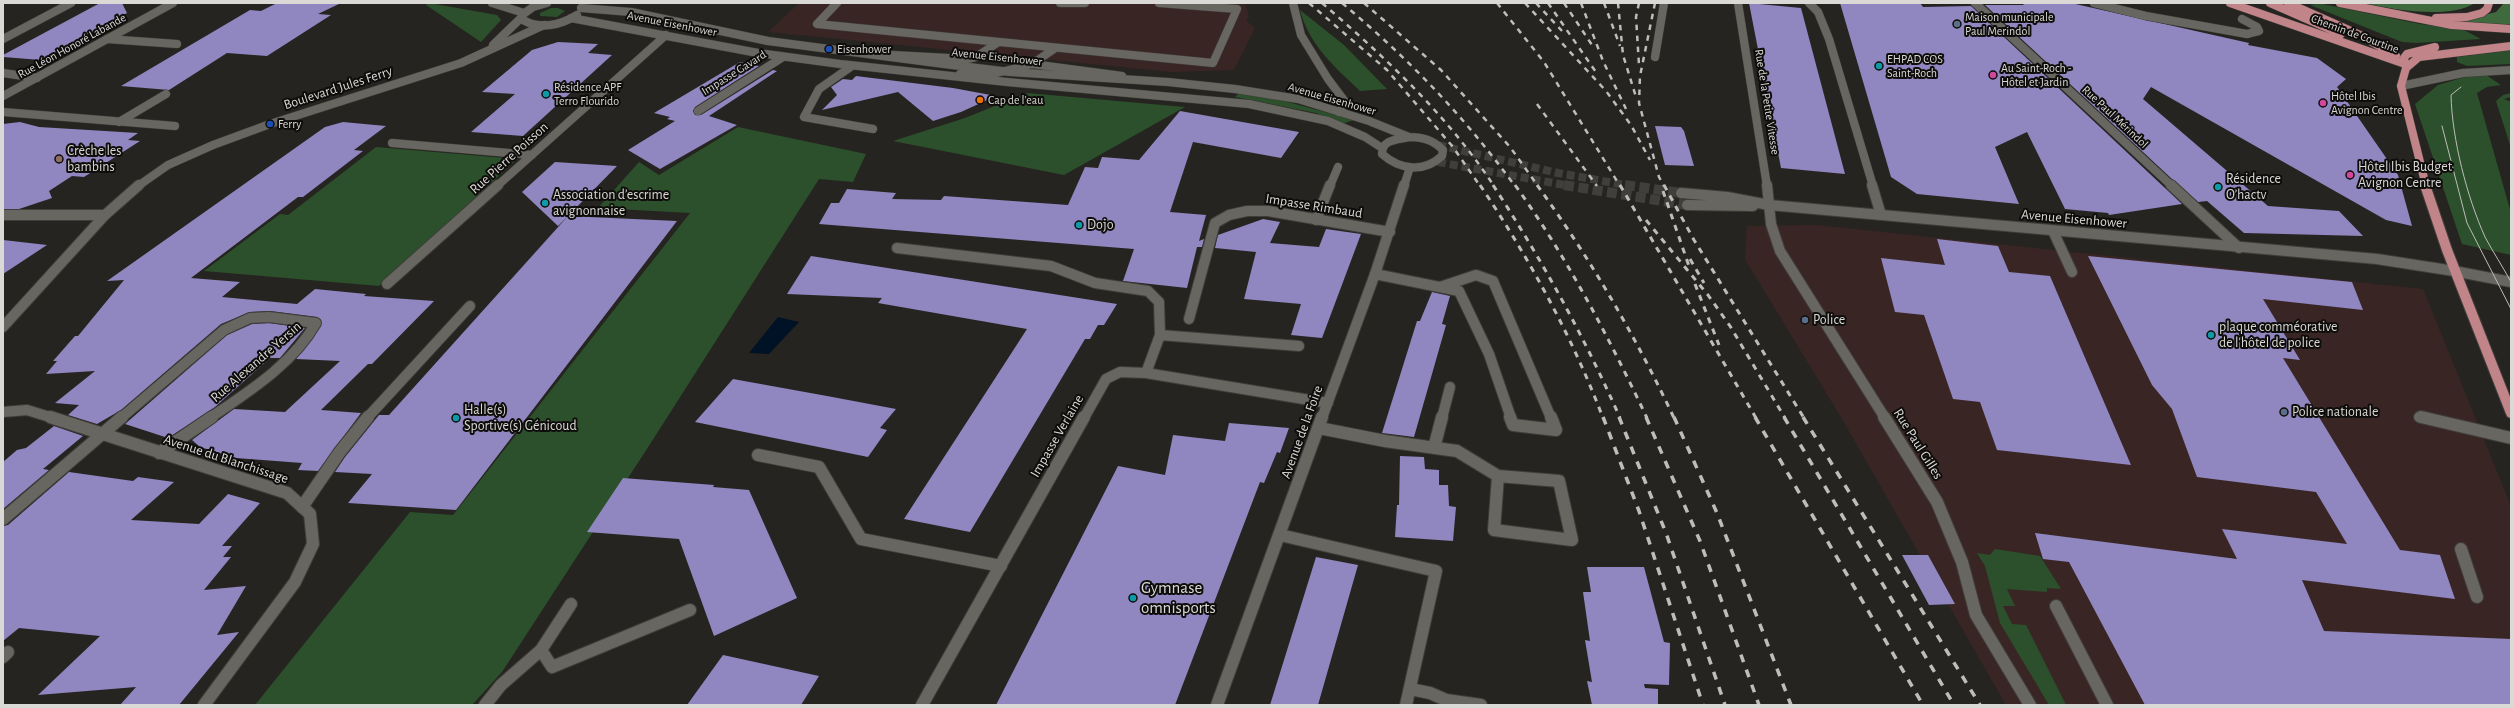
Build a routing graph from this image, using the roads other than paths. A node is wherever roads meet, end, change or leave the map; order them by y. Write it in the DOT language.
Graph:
graph roads {
  1 [pos="71,3"];
  2 [pos="173,3"];
  3 [pos="492,3"];
  4 [pos="534,3"];
  5 [pos="539,3"];
  6 [pos="547,3"];
  7 [pos="837,3"];
  8 [pos="1060,3"];
  9 [pos="1085,3"];
  10 [pos="1158,3"];
  11 [pos="1293,3"];
  12 [pos="1664,3"];
  13 [pos="1738,3"];
  14 [pos="1809,3"];
  15 [pos="1975,3"];
  16 [pos="2094,3"];
  17 [pos="2230,3"];
  18 [pos="2270,3"];
  19 [pos="2288,3"];
  20 [pos="2340,3"];
  21 [pos="2489,3"];
  22 [pos="578,6"];
  23 [pos="1239,6"];
  24 [pos="523,15"];
  25 [pos="2400,15"];
  26 [pos="571,18"];
  27 [pos="2242,19"];
  28 [pos="544,25"];
  29 [pos="2511,29"];
  30 [pos="666,35"];
  31 [pos="3,39"];
  32 [pos="107,39"];
  33 [pos="2511,39"];
  34 [pos="997,43"];
  35 [pos="178,44"];
  36 [pos="2511,46"];
  37 [pos="1054,49"];
  38 [pos="488,50"];
  39 [pos="869,54"];
  40 [pos="783,57"];
  41 [pos="1654,57"];
  42 [pos="1032,64"];
  43 [pos="852,66"];
  44 [pos="2405,66"];
  45 [pos="2511,70"];
  46 [pos="1010,72"];
  47 [pos="3,73"];
  48 [pos="922,75"];
  49 [pos="37,78"];
  50 [pos="1168,82"];
  51 [pos="2401,86"];
  52 [pos="166,94"];
  53 [pos="3,96"];
  54 [pos="698,111"];
  55 [pos="3,112"];
  56 [pos="1339,112"];
  57 [pos="119,122"];
  58 [pos="175,126"];
  59 [pos="873,129"];
  60 [pos="1408,136"];
  61 [pos="392,143"];
  62 [pos="1382,148"];
  63 [pos="532,155"];
  64 [pos="1338,167"];
  65 [pos="1410,167"];
  66 [pos="1681,193"];
  67 [pos="1687,205"];
  68 [pos="1769,205"];
  69 [pos="3,215"];
  70 [pos="105,215"];
  71 [pos="1881,215"];
  72 [pos="1316,220"];
  73 [pos="2053,231"];
  74 [pos="1390,232"];
  75 [pos="897,248"];
  76 [pos="2239,248"];
  77 [pos="2454,271"];
  78 [pos="2072,272"];
  79 [pos="1375,274"];
  80 [pos="2511,282"];
  81 [pos="387,284"];
  82 [pos="1440,287"];
  83 [pos="470,306"];
  84 [pos="1189,319"];
  85 [pos="3,326"];
  86 [pos="1160,335"];
  87 [pos="1299,346"];
  88 [pos="1146,373"];
  89 [pos="1450,387"];
  90 [pos="1328,403"];
  91 [pos="3,412"];
  92 [pos="2511,413"];
  93 [pos="2419,417"];
  94 [pos="1319,428"];
  95 [pos="104,434"];
  96 [pos="2511,438"];
  97 [pos="1434,448"];
  98 [pos="159,453"];
  99 [pos="758,455"];
  100 [pos="1498,476"];
  101 [pos="302,507"];
  102 [pos="3,519"];
  103 [pos="1280,535"];
  104 [pos="2461,549"];
  105 [pos="1001,566"];
  106 [pos="2477,597"];
  107 [pos="571,604"];
  108 [pos="2056,606"];
  109 [pos="690,610"];
  110 [pos="541,650"];
  111 [pos="1410,688"];
  112 [pos="204,705"];
  113 [pos="485,705"];
  114 [pos="922,705"];
  115 [pos="1217,705"];
  116 [pos="1406,705"];
  117 [pos="1481,705"];
  118 [pos="2030,705"];
  119 [pos="2107,705"];
  1 -- 31 [label="street"];
  2 -- 32 [label="street, Rue Léon Honoré Labande"];
  3 -- 24 [label="street"];
  4 -- 5 [label="street"];
  6 -- 24 [label="street, Boulevard Jules Ferry"];
  7 -- 34 [label="street"];
  8 -- 9 [label="street"];
  10 -- 23 [label="street"];
  11 -- 56 [label="street"];
  12 -- 41 [label="street"];
  13 -- 68 [label="street, Rue de la Petite Vitesse"];
  14 -- 71 [label="street"];
  15 -- 76 [label="street, Rue Paul Mérindol"];
  16 -- 27 [label="street"];
  17 -- 44 [label="main road, Chemin de Courtine"];
  18 -- 44 [label="main road"];
  19 -- 44 [label="main road"];
  20 -- 25 [label="main road"];
  21 -- 25 [label="main road"];
  22 -- 26 [label="street"];
  22 -- 39 [label="street, Avenue Eisenhower"];
  23 -- 37 [label="street"];
  24 -- 28 [label="street"];
  24 -- 38 [label="street, Boulevard Jules Ferry"];
  25 -- 29 [label="main road"];
  26 -- 28 [label="street, Boulevard Jules Ferry"];
  26 -- 30 [label="street, Avenue Eisenhower"];
  28 -- 38 [label="street, Boulevard Jules Ferry"];
  30 -- 40 [label="street, Avenue Eisenhower"];
  30 -- 63 [label="street, Rue Pierre Poisson"];
  32 -- 35 [label="street"];
  32 -- 49 [label="street, Rue Léon Honoré Labande"];
  33 -- 44 [label="main road"];
  34 -- 37 [label="street"];
  34 -- 39 [label="street"];
  36 -- 44 [label="main road"];
  37 -- 42 [label="street"];
  38 -- 70 [label="street, Boulevard Jules Ferry"];
  39 -- 46 [label="street, Avenue Eisenhower"];
  40 -- 43 [label="street, Avenue Eisenhower"];
  40 -- 54 [label="street, Impasse Gavard"];
  42 -- 46 [label="street"];
  42 -- 50 [label="street"];
  43 -- 48 [label="street, Avenue Eisenhower"];
  43 -- 59 [label="street"];
  44 -- 51 [label="main road"];
  45 -- 51 [label="street"];
  46 -- 48 [label="street"];
  46 -- 50 [label="street, Avenue Eisenhower"];
  47 -- 49 [label="street"];
  48 -- 62 [label="street, Avenue Eisenhower"];
  49 -- 53 [label="street, Rue Léon Honoré Labande"];
  50 -- 56 [label="street, Avenue Eisenhower"];
  51 -- 77 [label="main road"];
  52 -- 57 [label="street"];
  55 -- 57 [label="street"];
  56 -- 60 [label="street, Avenue Eisenhower"];
  57 -- 58 [label="street"];
  60 -- 62 [label="street"];
  60 -- 65 [label="street, Avenue Eisenhower"];
  61 -- 63 [label="street"];
  62 -- 65 [label="street, Avenue Eisenhower"];
  63 -- 81 [label="street, Rue Pierre Poisson"];
  64 -- 72 [label="street"];
  65 -- 74 [label="street, Avenue de la Foire"];
  66 -- 68 [label="street, Avenue Eisenhower"];
  67 -- 68 [label="street, Avenue Eisenhower"];
  68 -- 71 [label="street, Avenue Eisenhower"];
  68 -- 118 [label="street, Rue Paul Gilles"];
  69 -- 70 [label="street"];
  70 -- 85 [label="street, Boulevard Jules Ferry"];
  71 -- 73 [label="street, Avenue Eisenhower"];
  72 -- 74 [label="street, Impasse Rimbaud"];
  72 -- 84 [label="street, Impasse Rimbaud"];
  73 -- 76 [label="street, Avenue Eisenhower"];
  73 -- 78 [label="street"];
  74 -- 79 [label="street, Avenue de la Foire"];
  75 -- 86 [label="street"];
  76 -- 77 [label="street, Avenue Eisenhower"];
  77 -- 80 [label="street, Avenue Eisenhower"];
  77 -- 92 [label="main road"];
  79 -- 82 [label="street"];
  79 -- 90 [label="street, Avenue de la Foire"];
  82 -- 82 [label="street"];
  83 -- 101 [label="street"];
  86 -- 87 [label="street"];
  86 -- 88 [label="street"];
  88 -- 90 [label="street, Impasse Verlaine"];
  88 -- 105 [label="street, Impasse Verlaine"];
  89 -- 97 [label="street"];
  90 -- 94 [label="street, Avenue de la Foire"];
  91 -- 95 [label="street, Avenue du Blanchissage"];
  93 -- 96 [label="street"];
  94 -- 97 [label="street"];
  94 -- 103 [label="street, Avenue de la Foire"];
  95 -- 98 [label="street, Avenue du Blanchissage"];
  95 -- 98 [label="street, Rue Alexandre Yersin"];
  95 -- 102 [label="street"];
  97 -- 100 [label="street"];
  98 -- 101 [label="street, Avenue du Blanchissage"];
  99 -- 105 [label="street"];
  100 -- 100 [label="street"];
  101 -- 112 [label="street, Avenue du Blanchissage"];
  103 -- 111 [label="street"];
  103 -- 115 [label="street, Avenue de la Foire"];
  104 -- 106 [label="street"];
  105 -- 114 [label="street, Impasse Verlaine"];
  107 -- 110 [label="street"];
  108 -- 119 [label="street"];
  109 -- 110 [label="street"];
  110 -- 113 [label="street"];
  111 -- 116 [label="street"];
  111 -- 117 [label="street"];
}
